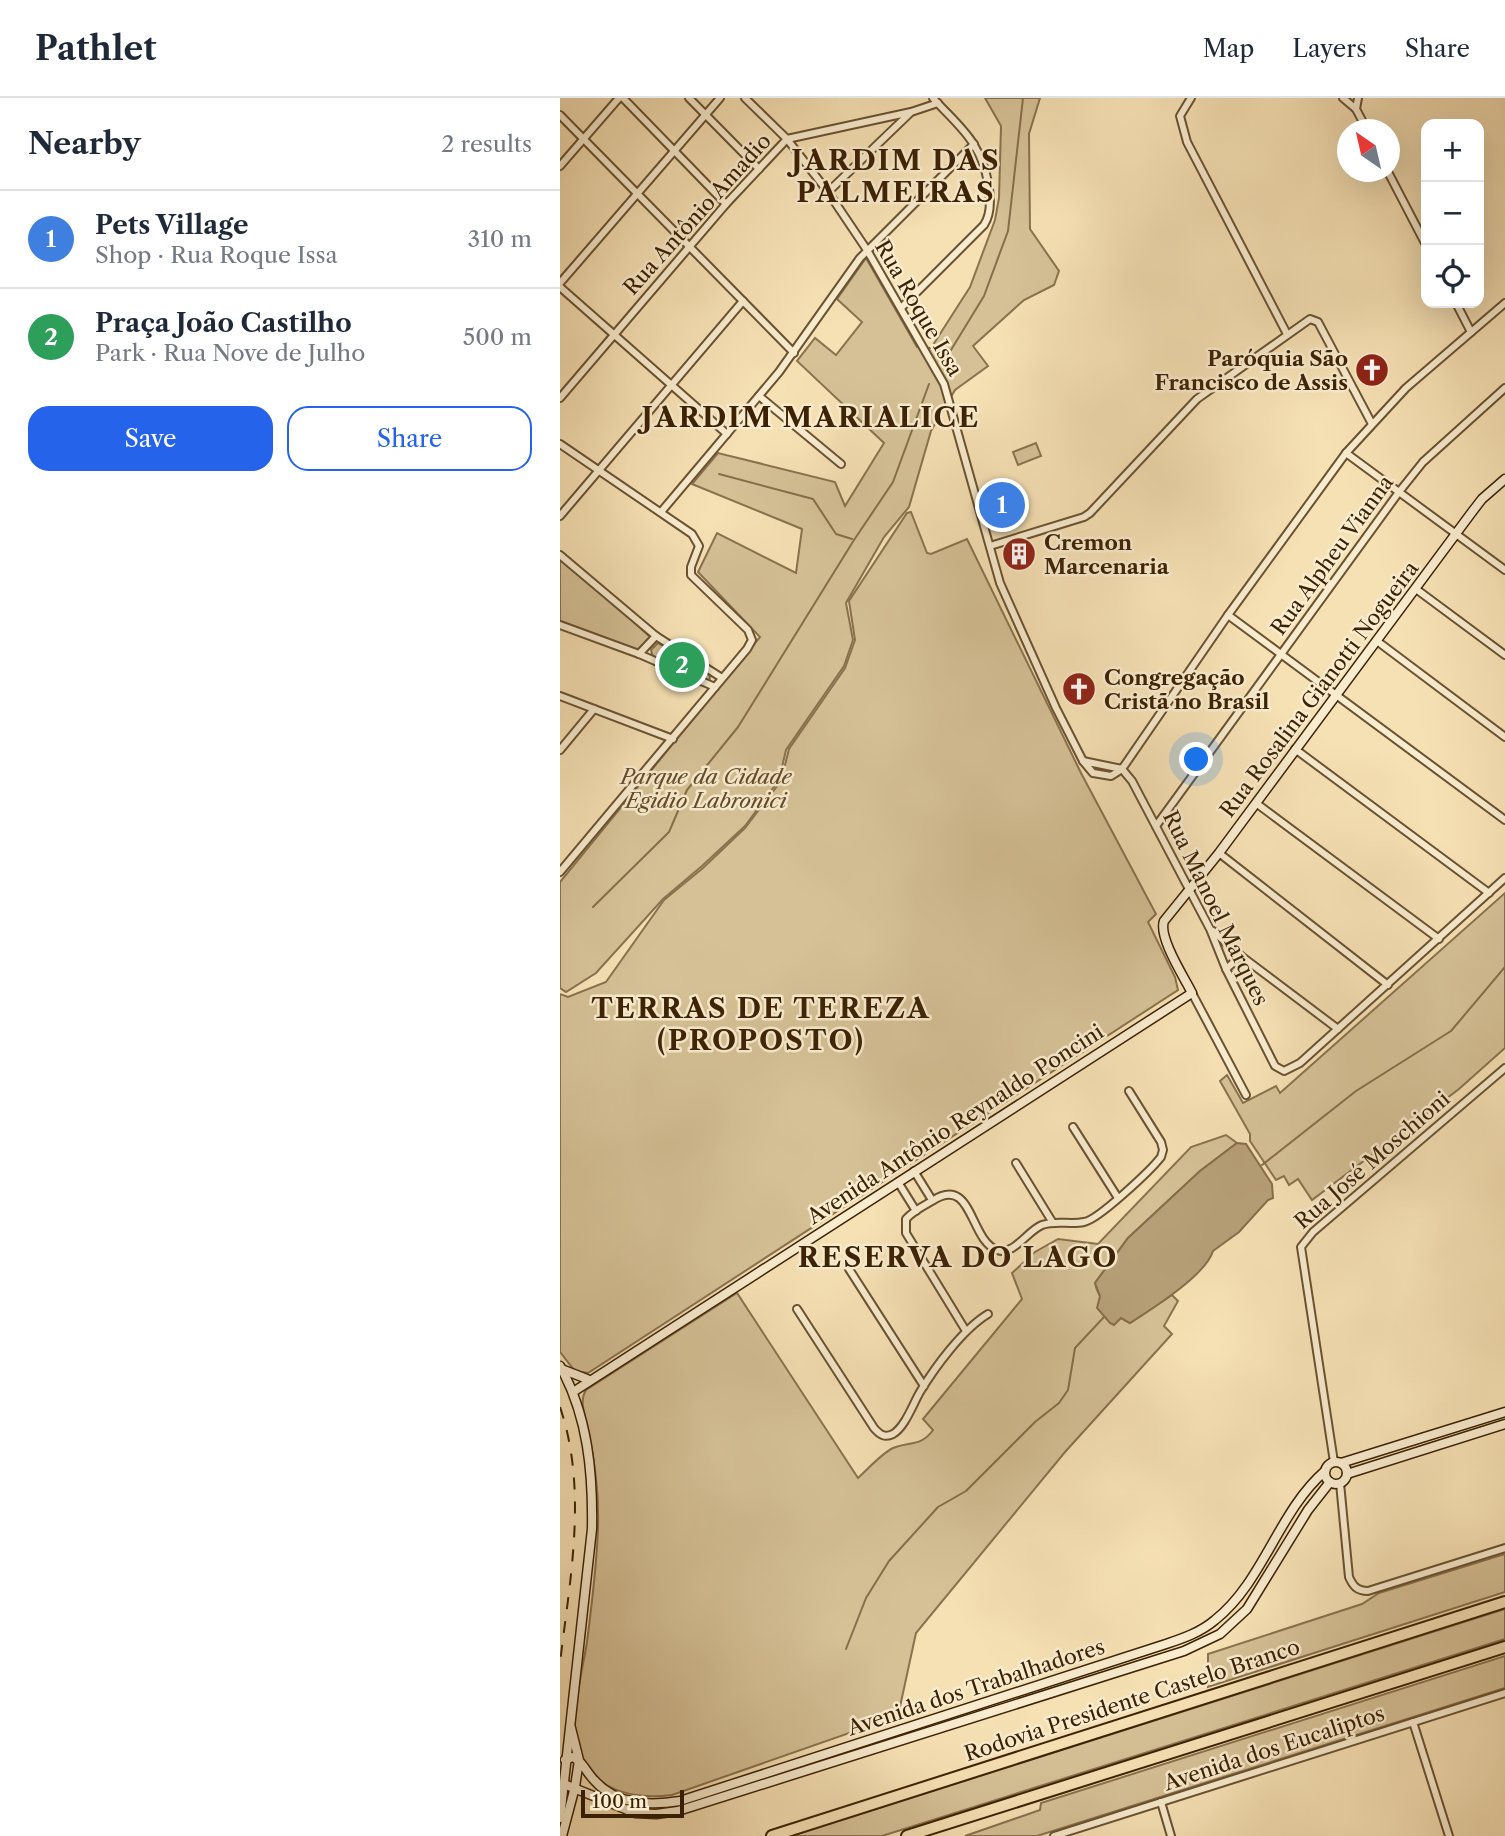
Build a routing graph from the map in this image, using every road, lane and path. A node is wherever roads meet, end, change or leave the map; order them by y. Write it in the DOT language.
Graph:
graph roads {
  1 [pos="621,98"];
  2 [pos="689,98"];
  3 [pos="720,98"];
  4 [pos="745,98"];
  5 [pos="1191,98"];
  6 [pos="1343,98"];
  7 [pos="1358,98"];
  8 [pos="936,101"];
  9 [pos="1356,109"];
  10 [pos="911,112"];
  11 [pos="560,115"];
  12 [pos="705,115"];
  13 [pos="1361,119"];
  14 [pos="583,139"];
  15 [pos="787,139"];
  16 [pos="974,144"];
  17 [pos="675,151"];
  18 [pos="560,166"];
  19 [pos="759,169"];
  20 [pos="1393,182"];
  21 [pos="828,192"];
  22 [pos="637,194"];
  23 [pos="726,204"];
  24 [pos="1421,235"];
  25 [pos="689,248"];
  26 [pos="867,250"];
  27 [pos="560,285"];
  28 [pos="743,301"];
  29 [pos="1505,303"];
  30 [pos="901,308"];
  31 [pos="1459,308"];
  32 [pos="1471,332"];
  33 [pos="1287,334"];
  34 [pos="614,335"];
  35 [pos="794,353"];
  36 [pos="671,385"];
  37 [pos="1505,388"];
  38 [pos="759,396"];
  39 [pos="560,398"];
  40 [pos="1372,424"];
  41 [pos="727,434"];
  42 [pos="560,444"];
  43 [pos="1346,453"];
  44 [pos="841,464"];
  45 [pos="598,470"];
  46 [pos="1504,481"];
  47 [pos="1399,492"];
  48 [pos="661,512"];
  49 [pos="560,516"];
  50 [pos="1456,533"];
  51 [pos="990,546"];
  52 [pos="560,555"];
  53 [pos="1505,570"];
  54 [pos="1416,589"];
  55 [pos="1228,615"];
  56 [pos="560,625"];
  57 [pos="656,636"];
  58 [pos="1377,641"];
  59 [pos="639,654"];
  60 [pos="1281,654"];
  61 [pos="1505,655"];
  62 [pos="722,678"];
  63 [pos="715,687"];
  64 [pos="1335,694"];
  65 [pos="560,696"];
  66 [pos="594,709"];
  67 [pos="1505,737"];
  68 [pos="673,739"];
  69 [pos="1295,749"];
  70 [pos="560,750"];
  71 [pos="1122,769"];
  72 [pos="1256,803"];
  73 [pos="1505,820"];
  74 [pos="1156,826"];
  75 [pos="1219,853"];
  76 [pos="560,871"];
  77 [pos="1505,878"];
  78 [pos="1189,889"];
  79 [pos="1489,893"];
  80 [pos="1210,929"];
  81 [pos="1439,939"];
  82 [pos="1241,956"];
  83 [pos="1226,970"];
  84 [pos="1388,985"];
  85 [pos="1192,993"];
  86 [pos="1338,1029"];
  87 [pos="1505,1068"];
  88 [pos="1129,1091"];
  89 [pos="1246,1094"];
  90 [pos="1073,1127"];
  91 [pos="1016,1163"];
  92 [pos="914,1171"];
  93 [pos="898,1182"];
  94 [pos="1118,1198"];
  95 [pos="932,1200"];
  96 [pos="916,1211"];
  97 [pos="1054,1223"];
  98 [pos="849,1269"];
  99 [pos="797,1309"];
  100 [pos="988,1314"];
  101 [pos="966,1331"];
  102 [pos="561,1368"];
  103 [pos="589,1380"];
  104 [pos="924,1386"];
  105 [pos="572,1390"];
  106 [pos="577,1405"];
  107 [pos="1505,1412"];
  108 [pos="1505,1424"];
  109 [pos="1338,1462"];
  110 [pos="1325,1471"];
  111 [pos="1347,1474"];
  112 [pos="1329,1482"];
  113 [pos="1340,1483"];
  114 [pos="1505,1548"];
  115 [pos="1505,1602"];
  116 [pos="1505,1647"];
  117 [pos="1505,1693"];
  118 [pos="980,1705"];
  119 [pos="983,1716"];
  120 [pos="1413,1722"];
  121 [pos="570,1725"];
  122 [pos="565,1760"];
  123 [pos="579,1760"];
  124 [pos="564,1784"];
  125 [pos="575,1787"];
  126 [pos="586,1792"];
  127 [pos="570,1799"];
  128 [pos="1161,1802"];
  129 [pos="560,1818"];
  130 [pos="562,1836"];
  131 [pos="772,1836"];
  132 [pos="907,1836"];
  133 [pos="1054,1836"];
  134 [pos="1171,1836"];
  135 [pos="1449,1836"];
  1 -- 14 [label="street"];
  1 -- 17 [label="street"];
  2 -- 12 [label="street"];
  3 -- 12 [label="street"];
  4 -- 15 [label="street, Rua Roque Issa"];
  5 -- 33 [label="street"];
  6 -- 9 [label="street"];
  7 -- 9 [label="street"];
  8 -- 10 [label="street, Rua Antônio Amadio"];
  8 -- 16 [label="street"];
  9 -- 13 [label="street"];
  10 -- 15 [label="street, Rua Antônio Amadio"];
  10 -- 21 [label="street"];
  11 -- 14 [label="street"];
  12 -- 17 [label="street"];
  12 -- 19 [label="street"];
  14 -- 18 [label="street"];
  14 -- 22 [label="street"];
  15 -- 19 [label="street, Rua Antônio Amadio"];
  15 -- 21 [label="street, Rua Roque Issa"];
  16 -- 26 [label="street"];
  16 -- 30 [label="street"];
  17 -- 22 [label="street"];
  17 -- 23 [label="street"];
  19 -- 23 [label="street, Rua Antônio Amadio"];
  20 -- 24 [label="street"];
  21 -- 26 [label="street, Rua Roque Issa"];
  22 -- 25 [label="street"];
  22 -- 27 [label="street"];
  23 -- 25 [label="street, Rua Antônio Amadio"];
  25 -- 28 [label="street"];
  25 -- 34 [label="street, Rua Antônio Amadio"];
  26 -- 30 [label="street, Rua Roque Issa"];
  26 -- 35 [label="street"];
  27 -- 34 [label="street"];
  28 -- 35 [label="street"];
  28 -- 36 [label="street"];
  29 -- 32 [label="street"];
  30 -- 51 [label="street, Rua Roque Issa"];
  31 -- 32 [label="street"];
  32 -- 40 [label="street"];
  33 -- 40 [label="street"];
  33 -- 51 [label="street"];
  34 -- 36 [label="street"];
  34 -- 39 [label="street, Rua Antônio Amadio"];
  35 -- 38 [label="street"];
  36 -- 41 [label="street"];
  36 -- 45 [label="street"];
  37 -- 47 [label="street, Rua Alpheu Vianna"];
  38 -- 41 [label="street"];
  38 -- 44 [label="street"];
  40 -- 43 [label="street"];
  41 -- 48 [label="street"];
  42 -- 45 [label="street"];
  43 -- 47 [label="street"];
  43 -- 55 [label="street"];
  45 -- 48 [label="street"];
  45 -- 49 [label="street"];
  46 -- 50 [label="street, Rua Rosalina Gianotti Nogueira"];
  47 -- 50 [label="street"];
  47 -- 60 [label="street, Rua Alpheu Vianna"];
  48 -- 62 [label="street"];
  50 -- 53 [label="street"];
  50 -- 54 [label="street, Rua Rosalina Gianotti Nogueira"];
  51 -- 71 [label="street, Rua Roque Issa"];
  52 -- 57 [label="street"];
  54 -- 58 [label="street, Rua Rosalina Gianotti Nogueira"];
  54 -- 61 [label="street"];
  55 -- 60 [label="street"];
  55 -- 71 [label="street"];
  56 -- 59 [label="street"];
  57 -- 59 [label="street"];
  57 -- 62 [label="street"];
  58 -- 64 [label="street, Rua Rosalina Gianotti Nogueira"];
  58 -- 67 [label="street"];
  59 -- 63 [label="street"];
  60 -- 64 [label="street"];
  60 -- 74 [label="street, Rua Alpheu Vianna"];
  62 -- 63 [label="street"];
  63 -- 68 [label="street"];
  64 -- 69 [label="street, Rua Rosalina Gianotti Nogueira"];
  64 -- 73 [label="street"];
  65 -- 66 [label="street"];
  66 -- 68 [label="street"];
  66 -- 70 [label="street"];
  68 -- 76 [label="street"];
  69 -- 72 [label="street, Rua Rosalina Gianotti Nogueira"];
  69 -- 79 [label="street"];
  71 -- 74 [label="street, Rua Manoel Marques"];
  72 -- 75 [label="street, Rua Rosalina Gianotti Nogueira"];
  72 -- 81 [label="street"];
  74 -- 78 [label="street, Rua Manoel Marques"];
  75 -- 78 [label="street, Rua Rosalina Gianotti Nogueira"];
  75 -- 84 [label="street"];
  77 -- 79 [label="street"];
  78 -- 80 [label="street, Rua Manoel Marques"];
  78 -- 85 [label="street, Rua Rosalina Gianotti Nogueira"];
  79 -- 81 [label="street"];
  80 -- 82 [label="street"];
  80 -- 83 [label="street, Rua Manoel Marques"];
  81 -- 84 [label="street"];
  82 -- 83 [label="street"];
  82 -- 86 [label="street"];
  83 -- 86 [label="street, Rua Manoel Marques"];
  84 -- 86 [label="street"];
  85 -- 89 [label="street"];
  85 -- 92 [label="street, Avenida Antônio Reynaldo Poncini"];
  87 -- 109 [label="street, Rua José Moschioni"];
  88 -- 94 [label="street"];
  90 -- 94 [label="street"];
  91 -- 97 [label="street"];
  92 -- 93 [label="street, Avenida Antônio Reynaldo Poncini"];
  92 -- 95 [label="street"];
  93 -- 96 [label="street"];
  93 -- 103 [label="street, Avenida Antônio Reynaldo Poncini"];
  94 -- 97 [label="street"];
  95 -- 96 [label="street"];
  95 -- 97 [label="street"];
  96 -- 101 [label="street"];
  98 -- 104 [label="street"];
  99 -- 104 [label="street"];
  100 -- 101 [label="street"];
  101 -- 104 [label="street"];
  102 -- 103 [label="street"];
  102 -- 105 [label="street"];
  103 -- 105 [label="street, Avenida Antônio Reynaldo Poncini"];
  103 -- 106 [label="street"];
  105 -- 106 [label="street"];
  106 -- 121 [label="street"];
  107 -- 109 [label="street"];
  108 -- 111 [label="street"];
  109 -- 110 [label="street"];
  109 -- 111 [label="street"];
  110 -- 112 [label="street"];
  110 -- 118 [label="street, Avenida dos Trabalhadores"];
  111 -- 113 [label="street"];
  112 -- 113 [label="street"];
  112 -- 119 [label="street, Avenida dos Trabalhadores"];
  113 -- 114 [label="street"];
  115 -- 131 [label="highway, Rodovia Presidente Castelo Branco"];
  116 -- 132 [label="highway"];
  117 -- 120 [label="street, Avenida dos Eucaliptos"];
  118 -- 119 [label="street"];
  118 -- 123 [label="street, Avenida dos Trabalhadores"];
  119 -- 126 [label="street, Avenida dos Trabalhadores"];
  120 -- 128 [label="street, Avenida dos Eucaliptos"];
  120 -- 135 [label="street"];
  121 -- 122 [label="street"];
  121 -- 123 [label="street"];
  122 -- 123 [label="street"];
  122 -- 124 [label="street"];
  123 -- 125 [label="street"];
  124 -- 125 [label="street, Avenida dos Trabalhadores"];
  124 -- 129 [label="street"];
  125 -- 126 [label="street, Avenida dos Trabalhadores"];
  125 -- 127 [label="street"];
  126 -- 127 [label="street"];
  127 -- 130 [label="street"];
  128 -- 133 [label="street, Avenida dos Eucaliptos"];
  128 -- 134 [label="street"];
}
